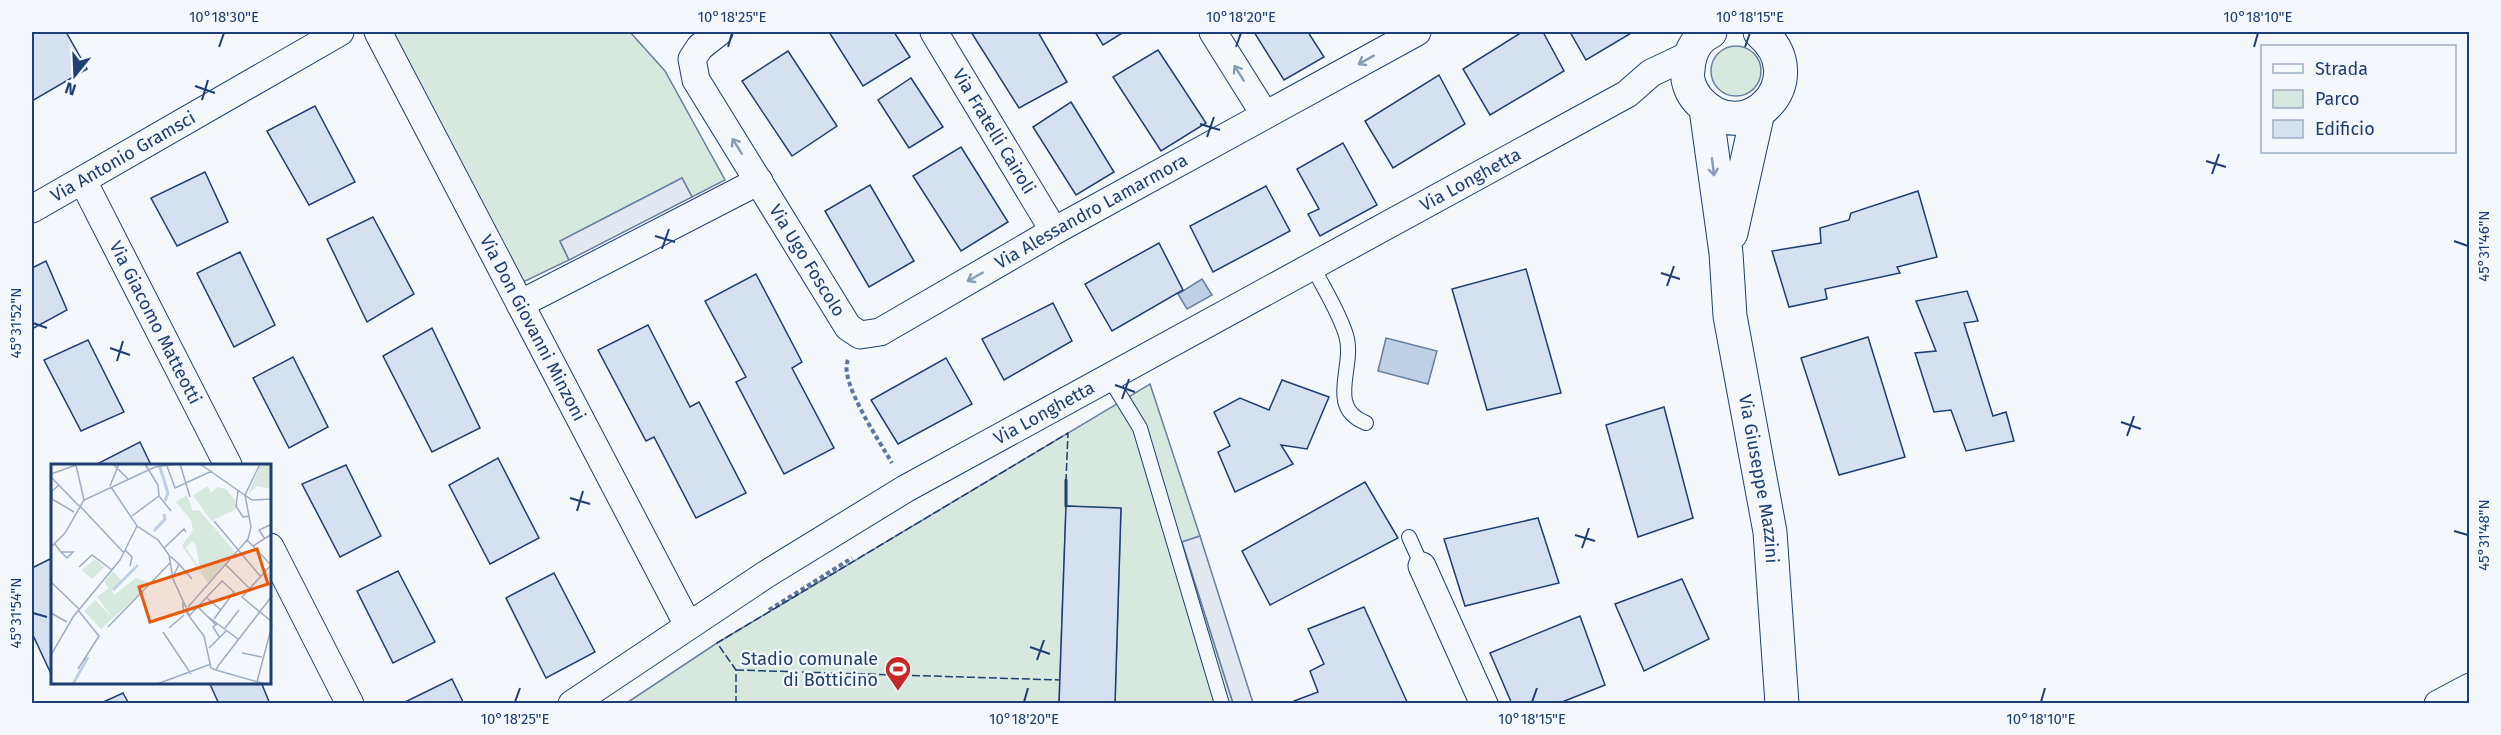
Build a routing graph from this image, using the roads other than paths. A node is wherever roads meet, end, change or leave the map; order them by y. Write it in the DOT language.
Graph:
graph roads {
  1 [pos="340,32"];
  2 [pos="378,32"];
  3 [pos="719,32"];
  4 [pos="934,32"];
  5 [pos="1213,32"];
  6 [pos="1417,32"];
  7 [pos="1760,32"];
  8 [pos="1701,38"];
  9 [pos="1627,94"];
  10 [pos="1699,101"];
  11 [pos="1758,112"];
  12 [pos="1265,115"];
  13 [pos="83,181"];
  14 [pos="759,181"];
  15 [pos="32,209"];
  16 [pos="1054,231"];
  17 [pos="1726,253"];
  18 [pos="1312,267"];
  19 [pos="520,304"];
  20 [pos="860,334"];
  21 [pos="1110,379"];
  22 [pos="1366,423"];
  23 [pos="227,464"];
  24 [pos="1409,537"];
  25 [pos="272,551"];
  26 [pos="1422,566"];
  27 [pos="688,625"];
  28 [pos="2469,687"];
  29 [pos="350,704"];
  30 [pos="572,704"];
  31 [pos="1222,704"];
  32 [pos="1484,704"];
  33 [pos="1782,704"];
  34 [pos="2438,704"];
  1 -- 13 [label="street, Via Antonio Gramsci"];
  2 -- 19 [label="street, Via Don Giovanni Minzoni"];
  14 -- 3 [label="street, Via Ugo Foscolo, one-way"];
  4 -- 16 [label="street, Via Fratelli Cairoli"];
  12 -- 5 [label="street, one-way"];
  6 -- 12 [label="street, Via Alessandro Lamarmora, one-way"];
  7 -- 11 [label="street, Via Giuseppe Mazzini"];
  8 -- 9 [label="street, Via Longhetta"];
  8 -- 10 [label="street, Via Giuseppe Mazzini"];
  9 -- 10 [label="street, Via Longhetta"];
  9 -- 18 [label="street, Via Longhetta"];
  10 -- 11 [label="street"];
  10 -- 17 [label="street, Via Giuseppe Mazzini, one-way"];
  11 -- 17 [label="street, Via Giuseppe Mazzini"];
  12 -- 16 [label="street, Via Alessandro Lamarmora"];
  13 -- 15 [label="street, Via Antonio Gramsci"];
  13 -- 23 [label="street, Via Giacomo Matteotti"];
  14 -- 19 [label="street"];
  14 -- 20 [label="street, Via Ugo Foscolo"];
  16 -- 20 [label="street, Via Alessandro Lamarmora, one-way"];
  17 -- 33 [label="street, Via Giuseppe Mazzini"];
  18 -- 21 [label="street, Via Longhetta"];
  18 -- 22 [label="lane"];
  19 -- 27 [label="street, Via Don Giovanni Minzoni"];
  21 -- 27 [label="street, Via Longhetta"];
  21 -- 31 [label="lane"];
  24 -- 26 [label="lane"];
  25 -- 29 [label="street"];
  26 -- 32 [label="street"];
  27 -- 30 [label="street, Via Longhetta"];
  28 -- 34 [label="street"];
}
